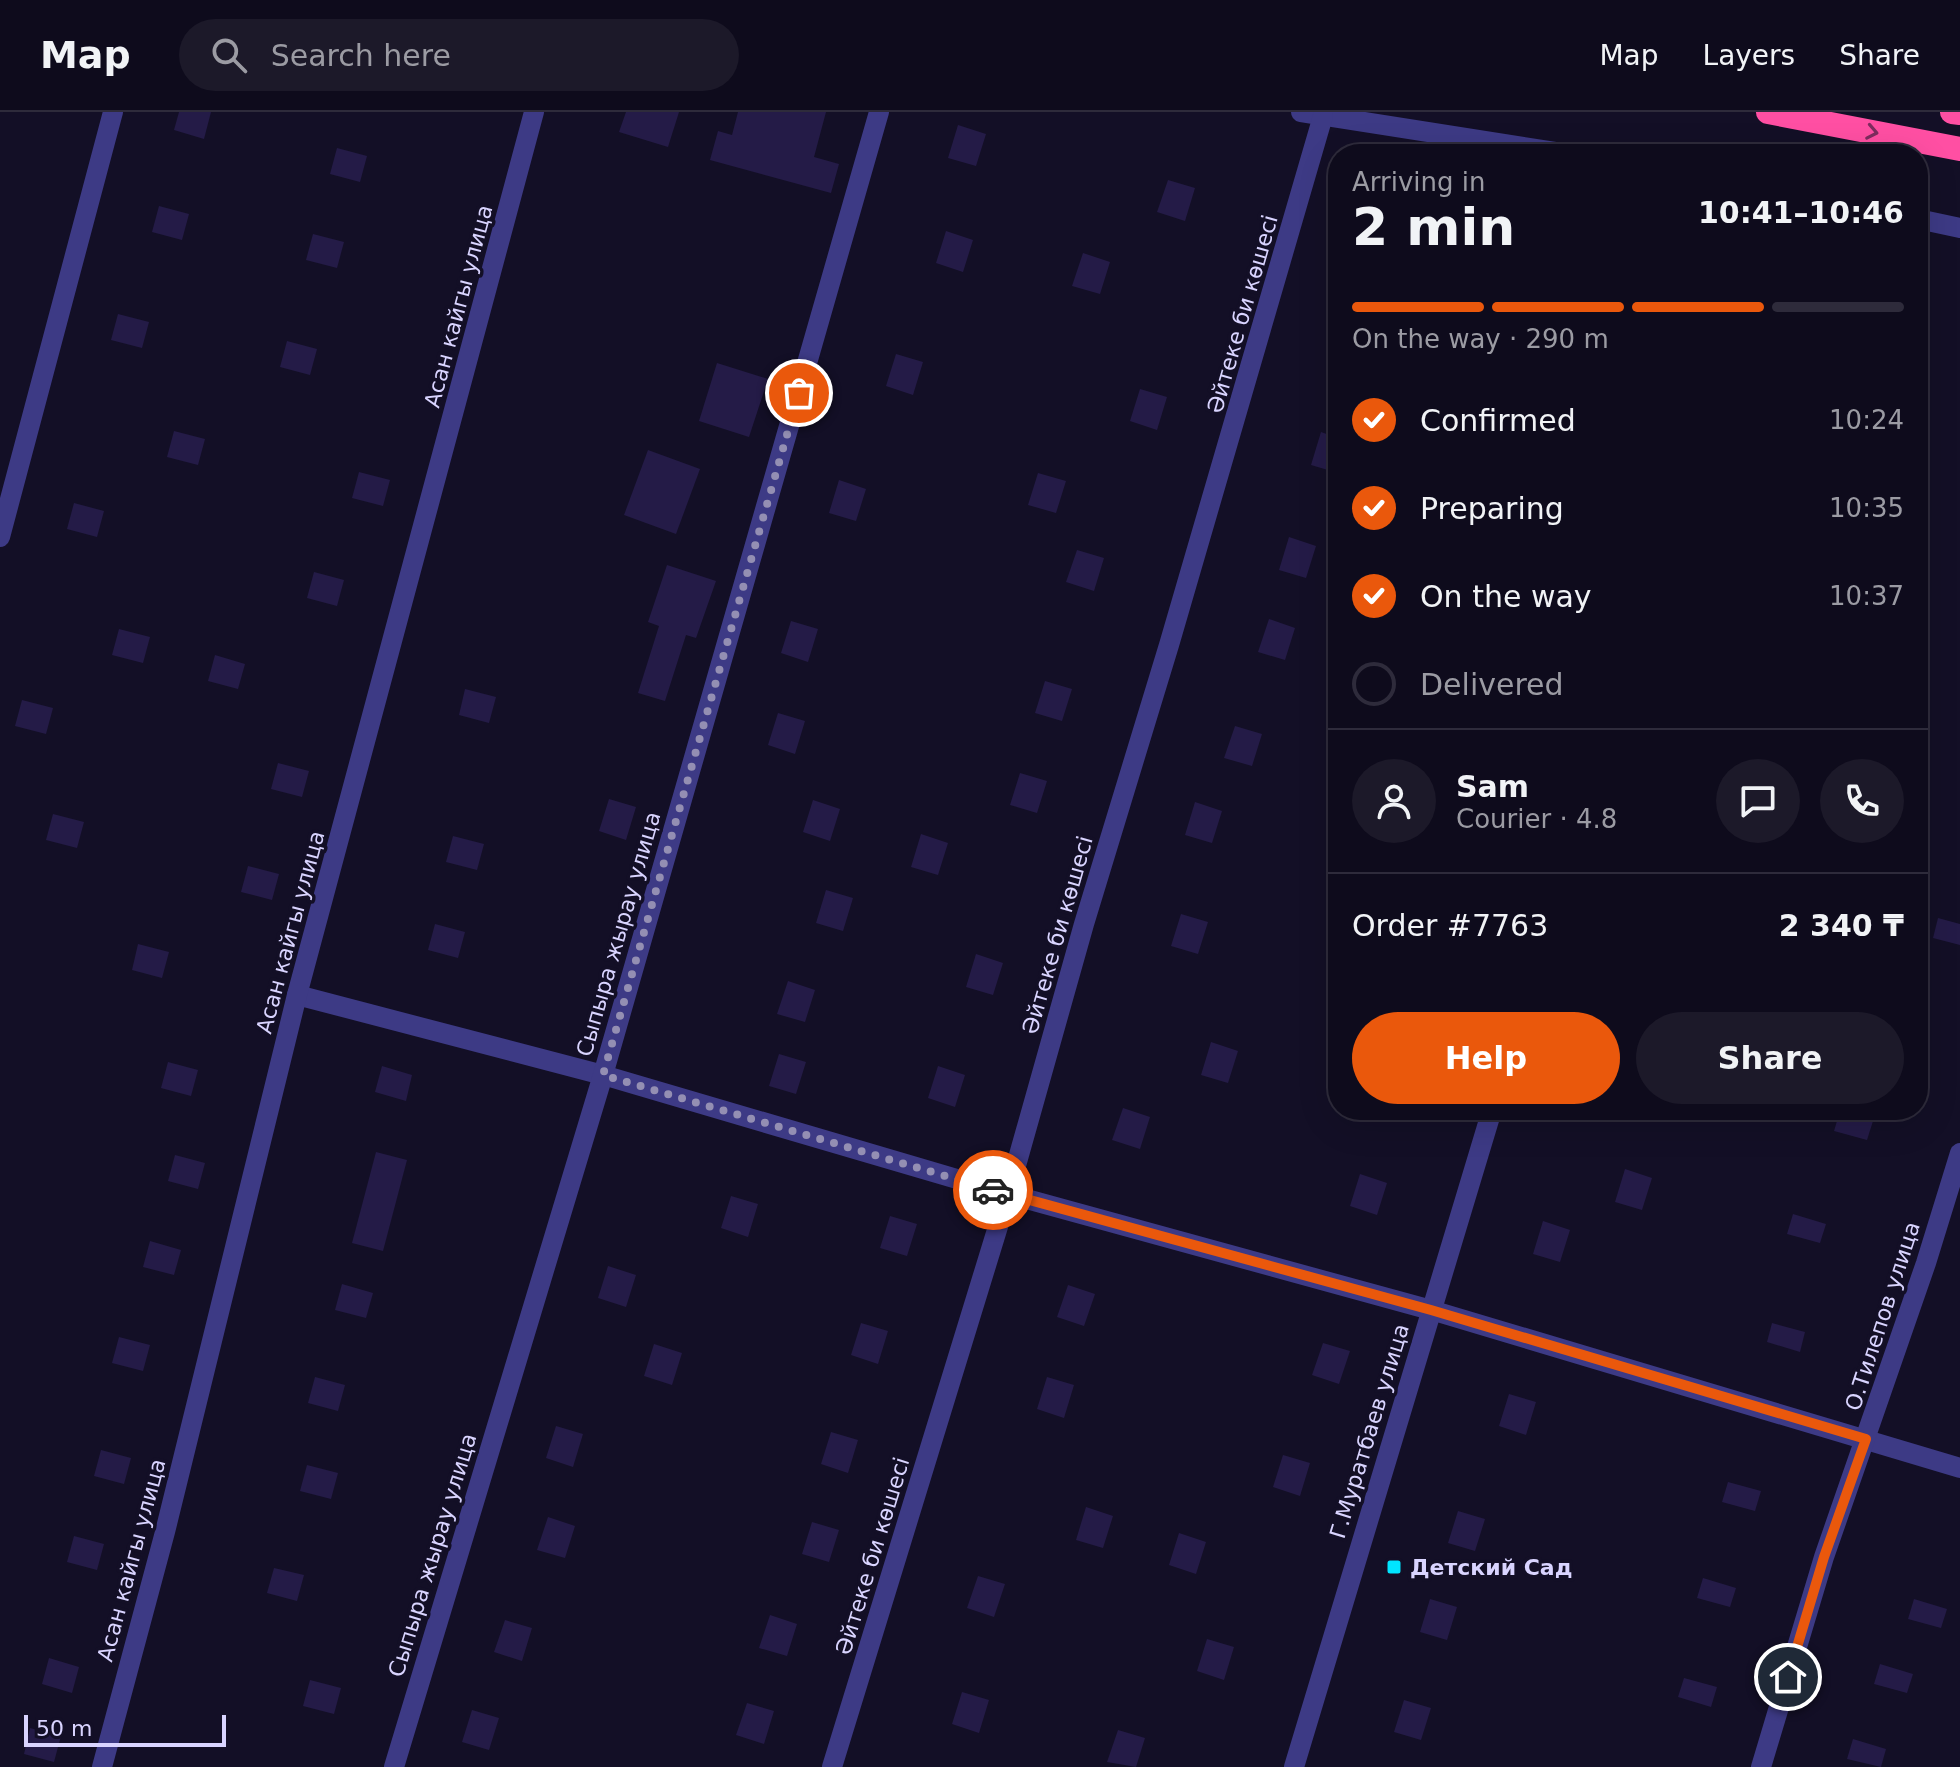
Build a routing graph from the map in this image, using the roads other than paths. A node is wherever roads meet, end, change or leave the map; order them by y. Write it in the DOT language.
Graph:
graph roads {
  1 [pos="113,112"];
  2 [pos="534,112"];
  3 [pos="879,112"];
  4 [pos="1301,112"];
  5 [pos="1768,112"];
  6 [pos="1952,112"];
  7 [pos="1960,113"];
  8 [pos="1323,116"];
  9 [pos="1504,144"];
  10 [pos="1960,149"];
  11 [pos="1928,221"];
  12 [pos="1960,228"];
  13 [pos="0,537"];
  14 [pos="297,995"];
  15 [pos="603,1075"];
  16 [pos="1489,1120"];
  17 [pos="1960,1153"];
  18 [pos="1008,1194"];
  19 [pos="1431,1310"];
  20 [pos="1866,1439"];
  21 [pos="1960,1468"];
  22 [pos="102,1767"];
  23 [pos="394,1767"];
  24 [pos="832,1767"];
  25 [pos="1294,1767"];
  26 [pos="1761,1767"];
  1 -- 13 [label="street"];
  2 -- 14 [label="street, Асан кайгы улица"];
  3 -- 15 [label="street, Сыпыра жырау улица"];
  4 -- 8 [label="street"];
  5 -- 10 [label="highway, one-way"];
  6 -- 7 [label="highway"];
  8 -- 9 [label="street"];
  8 -- 18 [label="street, Әйтеке би көшесі"];
  11 -- 12 [label="street"];
  14 -- 15 [label="street"];
  14 -- 22 [label="street, Асан кайгы улица"];
  15 -- 18 [label="street"];
  15 -- 23 [label="street, Сыпыра жырау улица"];
  16 -- 19 [label="street, Г.Муратбаев улица"];
  17 -- 20 [label="street, О.Тилепов улица"];
  18 -- 19 [label="street"];
  18 -- 24 [label="street, Әйтеке би көшесі"];
  19 -- 20 [label="street"];
  19 -- 25 [label="street, Г.Муратбаев улица"];
  20 -- 21 [label="street"];
  20 -- 26 [label="street, О.Тилепов улица"];
}
